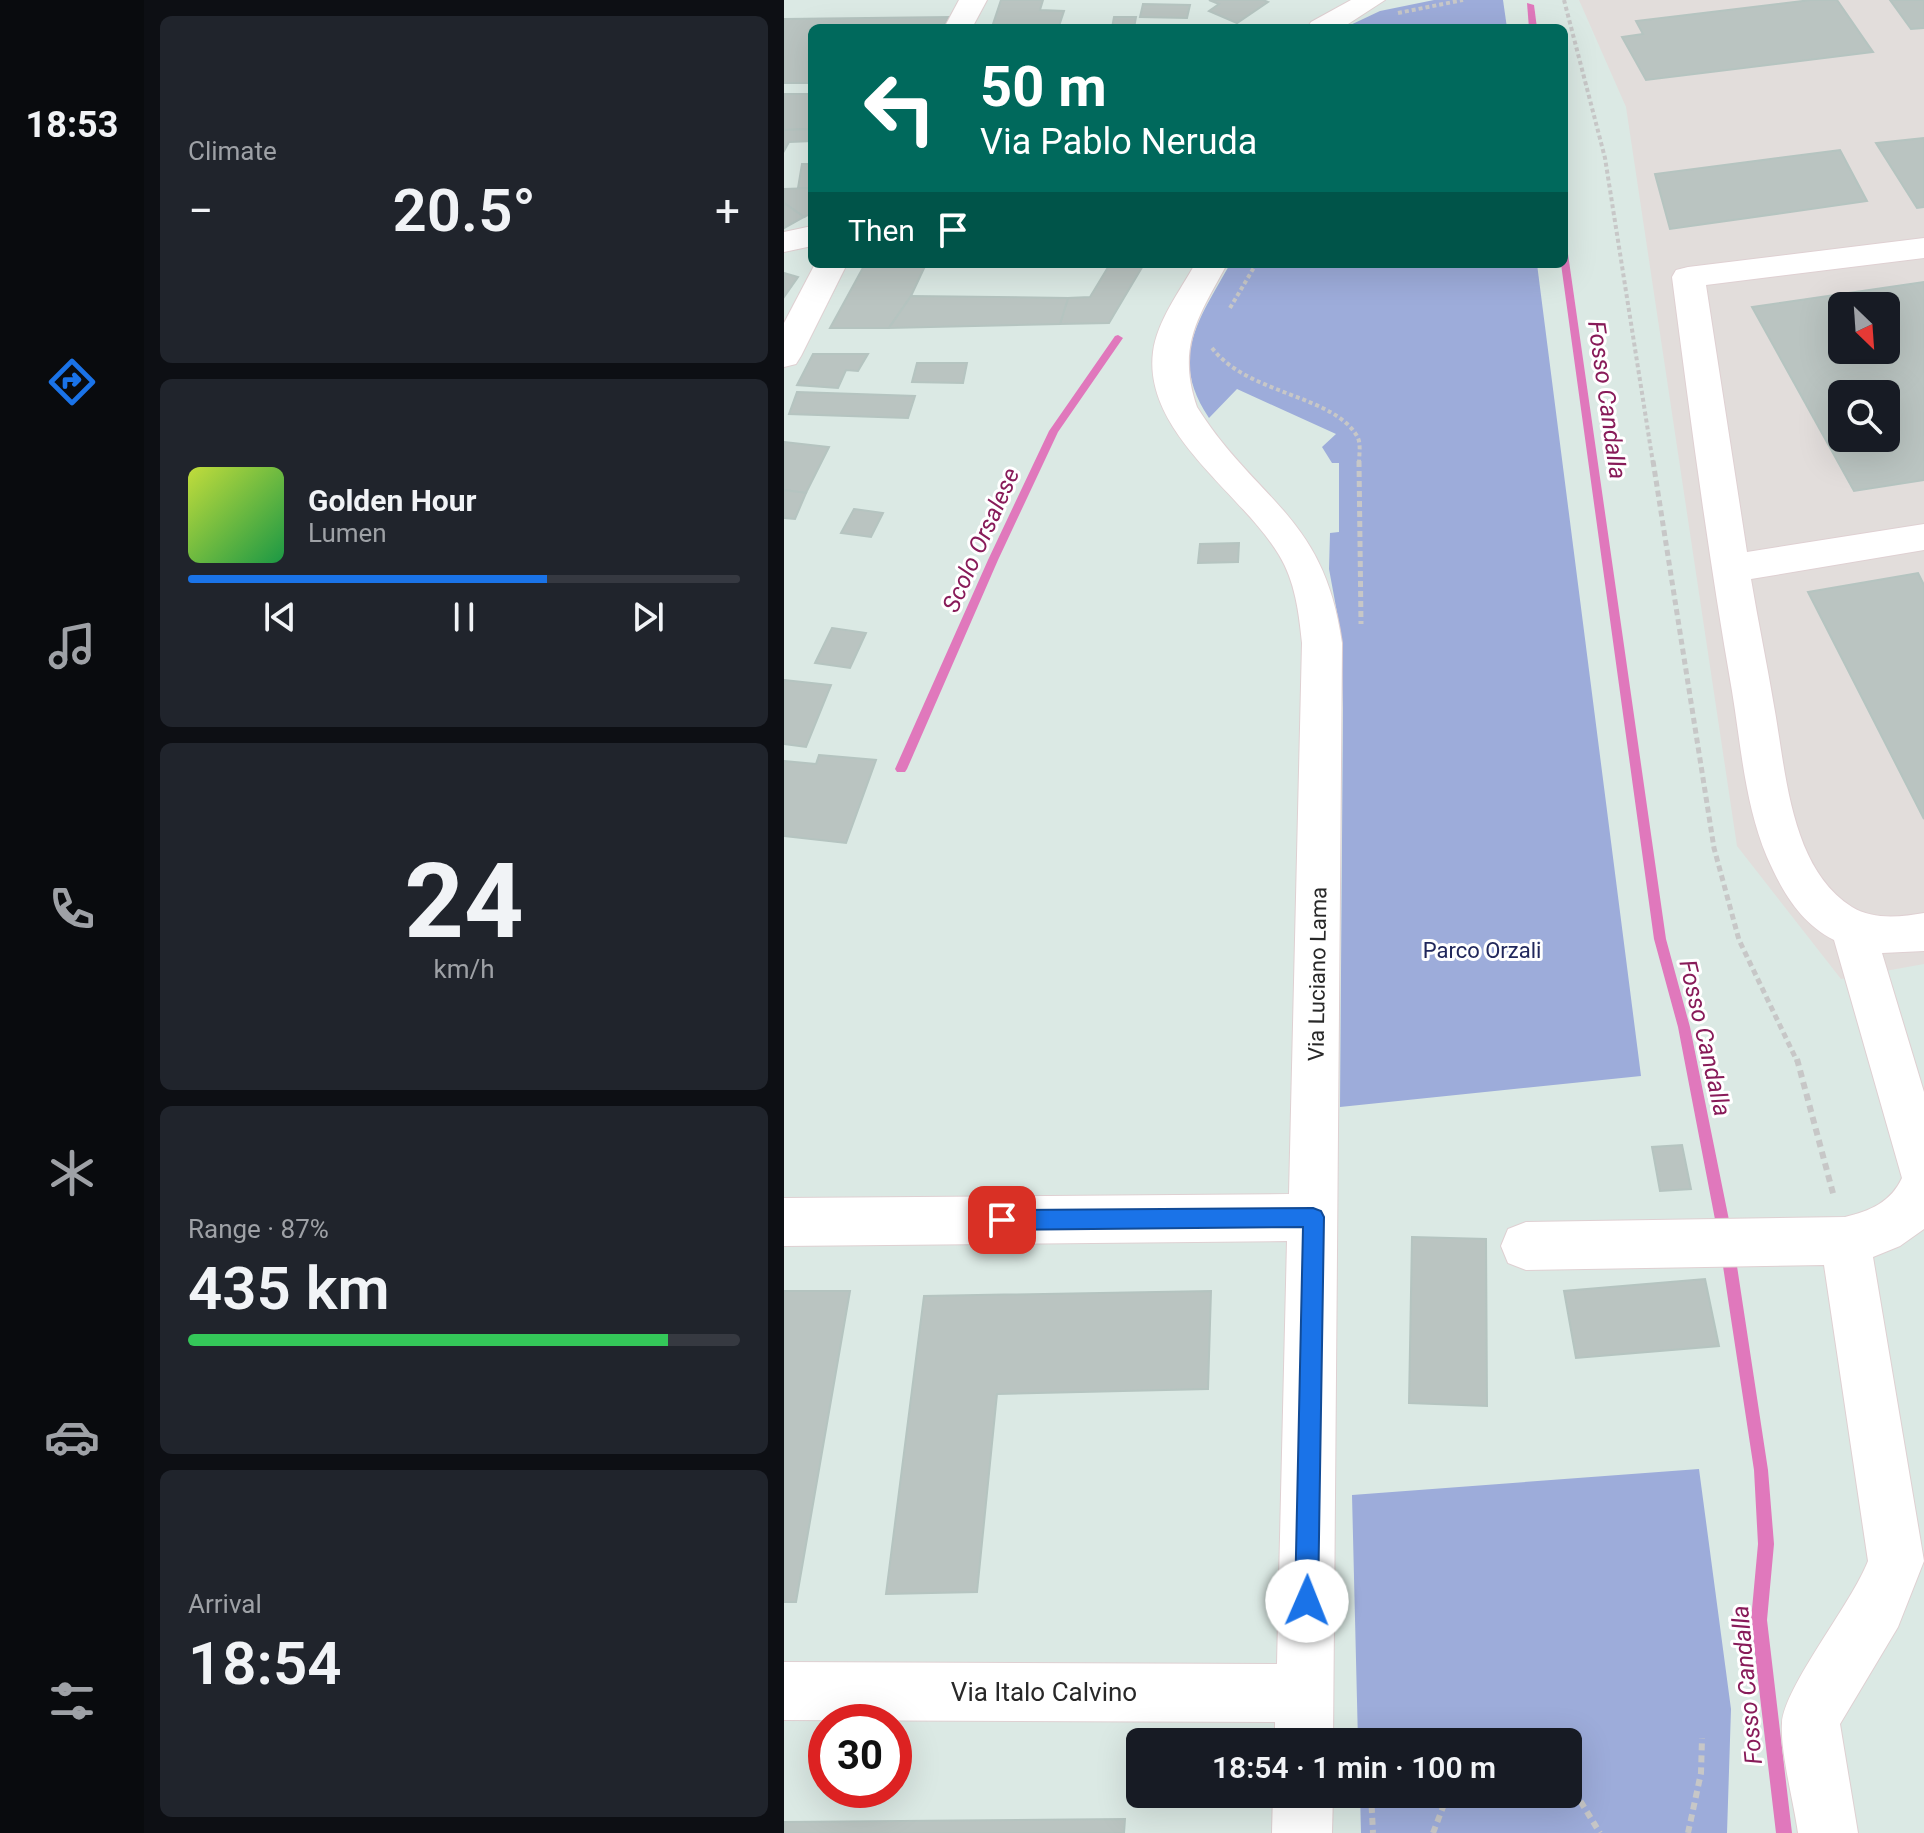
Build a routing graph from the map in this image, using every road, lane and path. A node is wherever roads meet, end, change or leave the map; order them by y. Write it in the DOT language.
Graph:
graph roads {
  1 [pos="973,0"];
  2 [pos="1463,0"];
  3 [pos="1564,0"];
  4 [pos="1380,8"];
  5 [pos="960,24"];
  6 [pos="1333,24"];
  7 [pos="808,237"];
  8 [pos="784,242"];
  9 [pos="1924,248"];
  10 [pos="829,268"];
  11 [pos="1209,268"];
  12 [pos="784,356"];
  13 [pos="1924,537"];
  14 [pos="1728,569"];
  15 [pos="1853,930"];
  16 [pos="1924,932"];
  17 [pos="1924,1172"];
  18 [pos="1924,1184"];
  19 [pos="1313,1217"];
  20 [pos="784,1222"];
  21 [pos="1832,1241"];
  22 [pos="1526,1246"];
  23 [pos="784,1691"];
  24 [pos="1304,1718"];
  25 [pos="1702,1738"];
  26 [pos="1582,1804"];
  27 [pos="1303,1808"];
  28 [pos="1372,1808"];
  29 [pos="1443,1808"];
  30 [pos="1302,1833"];
  31 [pos="1373,1833"];
  32 [pos="1433,1833"];
  33 [pos="1600,1833"];
  34 [pos="1688,1833"];
  35 [pos="1828,1833"];
  1 -- 5 [label="street"];
  2 -- 4 [label="path"];
  3 -- 21 [label="path"];
  4 -- 6 [label="street"];
  7 -- 8 [label="street"];
  9 -- 14 [label="street"];
  10 -- 12 [label="street"];
  11 -- 19 [label="street, Via Luciano Lama"];
  13 -- 14 [label="street"];
  14 -- 15 [label="street"];
  15 -- 16 [label="street"];
  15 -- 17 [label="street"];
  18 -- 21 [label="street"];
  19 -- 20 [label="street"];
  19 -- 24 [label="street, Via Luciano Lama"];
  21 -- 22 [label="street"];
  21 -- 35 [label="street"];
  23 -- 24 [label="street, Via Italo Calvino"];
  25 -- 34 [label="path"];
  26 -- 33 [label="path"];
  27 -- 30 [label="street"];
  28 -- 31 [label="path"];
  29 -- 32 [label="path"];
}
